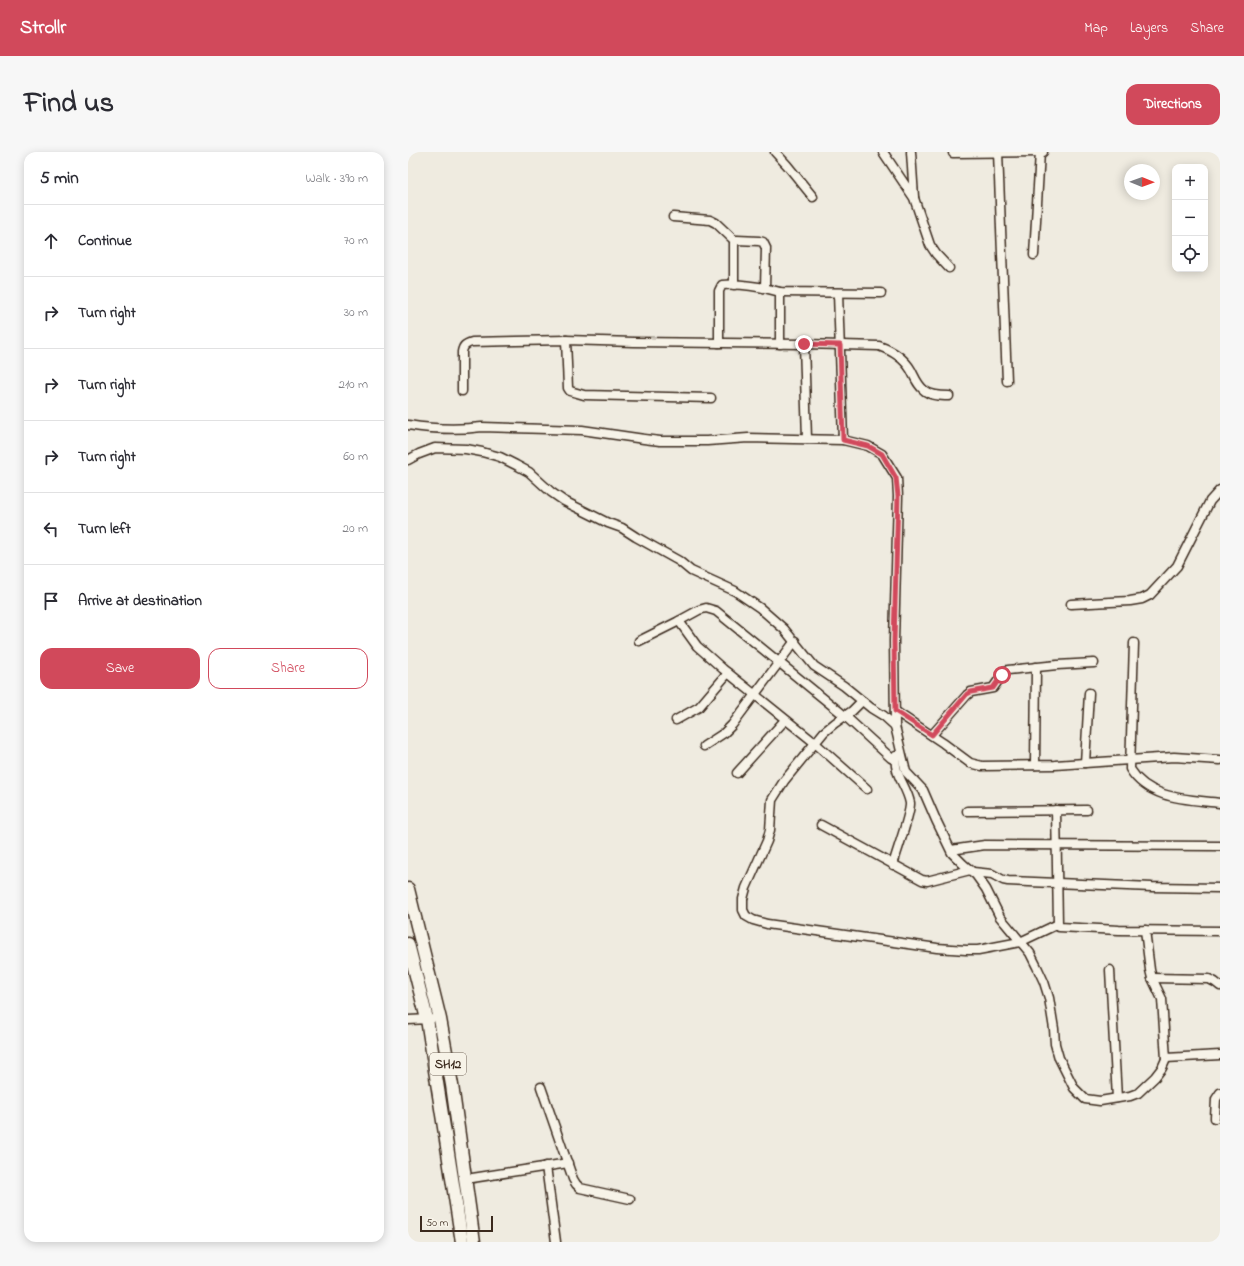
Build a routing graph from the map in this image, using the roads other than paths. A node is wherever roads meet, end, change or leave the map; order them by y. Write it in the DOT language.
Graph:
graph roads {
  1 [pos="775,152"];
  2 [pos="883,152"];
  3 [pos="911,152"];
  4 [pos="998,152"];
  5 [pos="1013,152"];
  6 [pos="1041,152"];
  7 [pos="953,153"];
  8 [pos="813,197"];
  9 [pos="914,198"];
  10 [pos="673,217"];
  11 [pos="735,241"];
  12 [pos="1034,255"];
  13 [pos="949,268"];
  14 [pos="734,285"];
  15 [pos="765,288"];
  16 [pos="780,292"];
  17 [pos="838,293"];
  18 [pos="881,293"];
  19 [pos="566,340"];
  20 [pos="719,343"];
  21 [pos="780,344"];
  22 [pos="804,344"];
  23 [pos="840,345"];
  24 [pos="1007,381"];
  25 [pos="462,390"];
  26 [pos="949,396"];
  27 [pos="711,398"];
  28 [pos="408,425"];
  29 [pos="807,439"];
  30 [pos="843,440"];
  31 [pos="408,460"];
  32 [pos="1220,490"];
  33 [pos="1071,604"];
  34 [pos="678,621"];
  35 [pos="639,641"];
  36 [pos="795,641"];
  37 [pos="1134,643"];
  38 [pos="779,662"];
  39 [pos="1094,663"];
  40 [pos="1036,667"];
  41 [pos="728,673"];
  42 [pos="1089,694"];
  43 [pos="754,695"];
  44 [pos="862,701"];
  45 [pos="895,711"];
  46 [pos="845,716"];
  47 [pos="676,720"];
  48 [pos="785,720"];
  49 [pos="895,726"];
  50 [pos="932,735"];
  51 [pos="815,744"];
  52 [pos="899,744"];
  53 [pos="704,746"];
  54 [pos="895,760"];
  55 [pos="1130,760"];
  56 [pos="1220,760"];
  57 [pos="1085,763"];
  58 [pos="1035,765"];
  59 [pos="737,773"];
  60 [pos="868,789"];
  61 [pos="1220,803"];
  62 [pos="1056,810"];
  63 [pos="1087,810"];
  64 [pos="967,811"];
  65 [pos="821,825"];
  66 [pos="1057,845"];
  67 [pos="1220,846"];
  68 [pos="951,850"];
  69 [pos="892,865"];
  70 [pos="971,871"];
  71 [pos="1057,882"];
  72 [pos="1220,888"];
  73 [pos="409,896"];
  74 [pos="1058,924"];
  75 [pos="1145,930"];
  76 [pos="1220,931"];
  77 [pos="1020,942"];
  78 [pos="408,944"];
  79 [pos="1110,970"];
  80 [pos="1152,978"];
  81 [pos="1220,986"];
  82 [pos="427,1019"];
  83 [pos="440,1019"];
  84 [pos="408,1020"];
  85 [pos="1220,1054"];
  86 [pos="1166,1058"];
  87 [pos="541,1087"];
  88 [pos="1220,1093"];
  89 [pos="1117,1098"];
  90 [pos="1215,1118"];
  91 [pos="568,1163"];
  92 [pos="546,1166"];
  93 [pos="466,1179"];
  94 [pos="630,1199"];
  95 [pos="462,1242"];
  96 [pos="474,1242"];
  97 [pos="556,1242"];
  1 -- 8 [label="street"];
  2 -- 9 [label="street"];
  3 -- 9 [label="street"];
  4 -- 5 [label="street"];
  4 -- 7 [label="street"];
  4 -- 24 [label="street"];
  5 -- 6 [label="street"];
  6 -- 12 [label="street"];
  9 -- 13 [label="street"];
  10 -- 11 [label="street"];
  11 -- 14 [label="street"];
  11 -- 15 [label="street"];
  14 -- 15 [label="street"];
  14 -- 20 [label="street"];
  15 -- 16 [label="street"];
  16 -- 17 [label="street"];
  16 -- 21 [label="street"];
  17 -- 18 [label="street"];
  17 -- 23 [label="street"];
  19 -- 20 [label="street"];
  19 -- 25 [label="street"];
  19 -- 27 [label="street"];
  20 -- 21 [label="street"];
  21 -- 22 [label="street"];
  22 -- 23 [label="street"];
  22 -- 29 [label="street"];
  23 -- 26 [label="street"];
  23 -- 30 [label="street"];
  28 -- 29 [label="street"];
  29 -- 30 [label="street"];
  30 -- 45 [label="street"];
  31 -- 36 [label="street"];
  32 -- 33 [label="street"];
  34 -- 35 [label="street"];
  34 -- 38 [label="street"];
  34 -- 41 [label="street"];
  36 -- 38 [label="street"];
  36 -- 44 [label="street"];
  37 -- 55 [label="street"];
  38 -- 43 [label="street"];
  38 -- 46 [label="street"];
  39 -- 40 [label="street"];
  40 -- 50 [label="street"];
  40 -- 58 [label="street"];
  41 -- 43 [label="street"];
  41 -- 47 [label="street"];
  42 -- 57 [label="street"];
  43 -- 48 [label="street"];
  43 -- 53 [label="street"];
  44 -- 46 [label="street"];
  44 -- 49 [label="street"];
  45 -- 49 [label="street"];
  45 -- 50 [label="street"];
  46 -- 51 [label="street"];
  46 -- 54 [label="street"];
  48 -- 51 [label="street"];
  48 -- 59 [label="street"];
  49 -- 52 [label="street"];
  50 -- 58 [label="street"];
  51 -- 60 [label="street"];
  51 -- 77 [label="street"];
  52 -- 54 [label="street"];
  52 -- 68 [label="street"];
  54 -- 69 [label="street"];
  55 -- 56 [label="street"];
  55 -- 57 [label="street"];
  55 -- 61 [label="street"];
  57 -- 58 [label="street"];
  62 -- 63 [label="street"];
  62 -- 64 [label="street"];
  62 -- 66 [label="street"];
  65 -- 69 [label="street"];
  66 -- 67 [label="street"];
  66 -- 68 [label="street"];
  66 -- 71 [label="street"];
  68 -- 70 [label="street"];
  69 -- 70 [label="street"];
  70 -- 71 [label="street"];
  70 -- 77 [label="street"];
  71 -- 72 [label="street"];
  71 -- 74 [label="street"];
  73 -- 83 [label="main road, SH12"];
  74 -- 75 [label="street"];
  74 -- 77 [label="street"];
  75 -- 76 [label="street"];
  75 -- 80 [label="street"];
  77 -- 89 [label="street"];
  78 -- 82 [label="main road"];
  79 -- 89 [label="street"];
  80 -- 81 [label="street"];
  80 -- 86 [label="street"];
  82 -- 83 [label="street"];
  82 -- 84 [label="street"];
  82 -- 95 [label="main road"];
  83 -- 93 [label="main road, SH12"];
  85 -- 86 [label="street"];
  86 -- 89 [label="street"];
  87 -- 91 [label="street"];
  88 -- 90 [label="street"];
  91 -- 92 [label="street"];
  91 -- 94 [label="street"];
  92 -- 93 [label="street"];
  92 -- 97 [label="street"];
  93 -- 96 [label="main road, SH12"];
}
